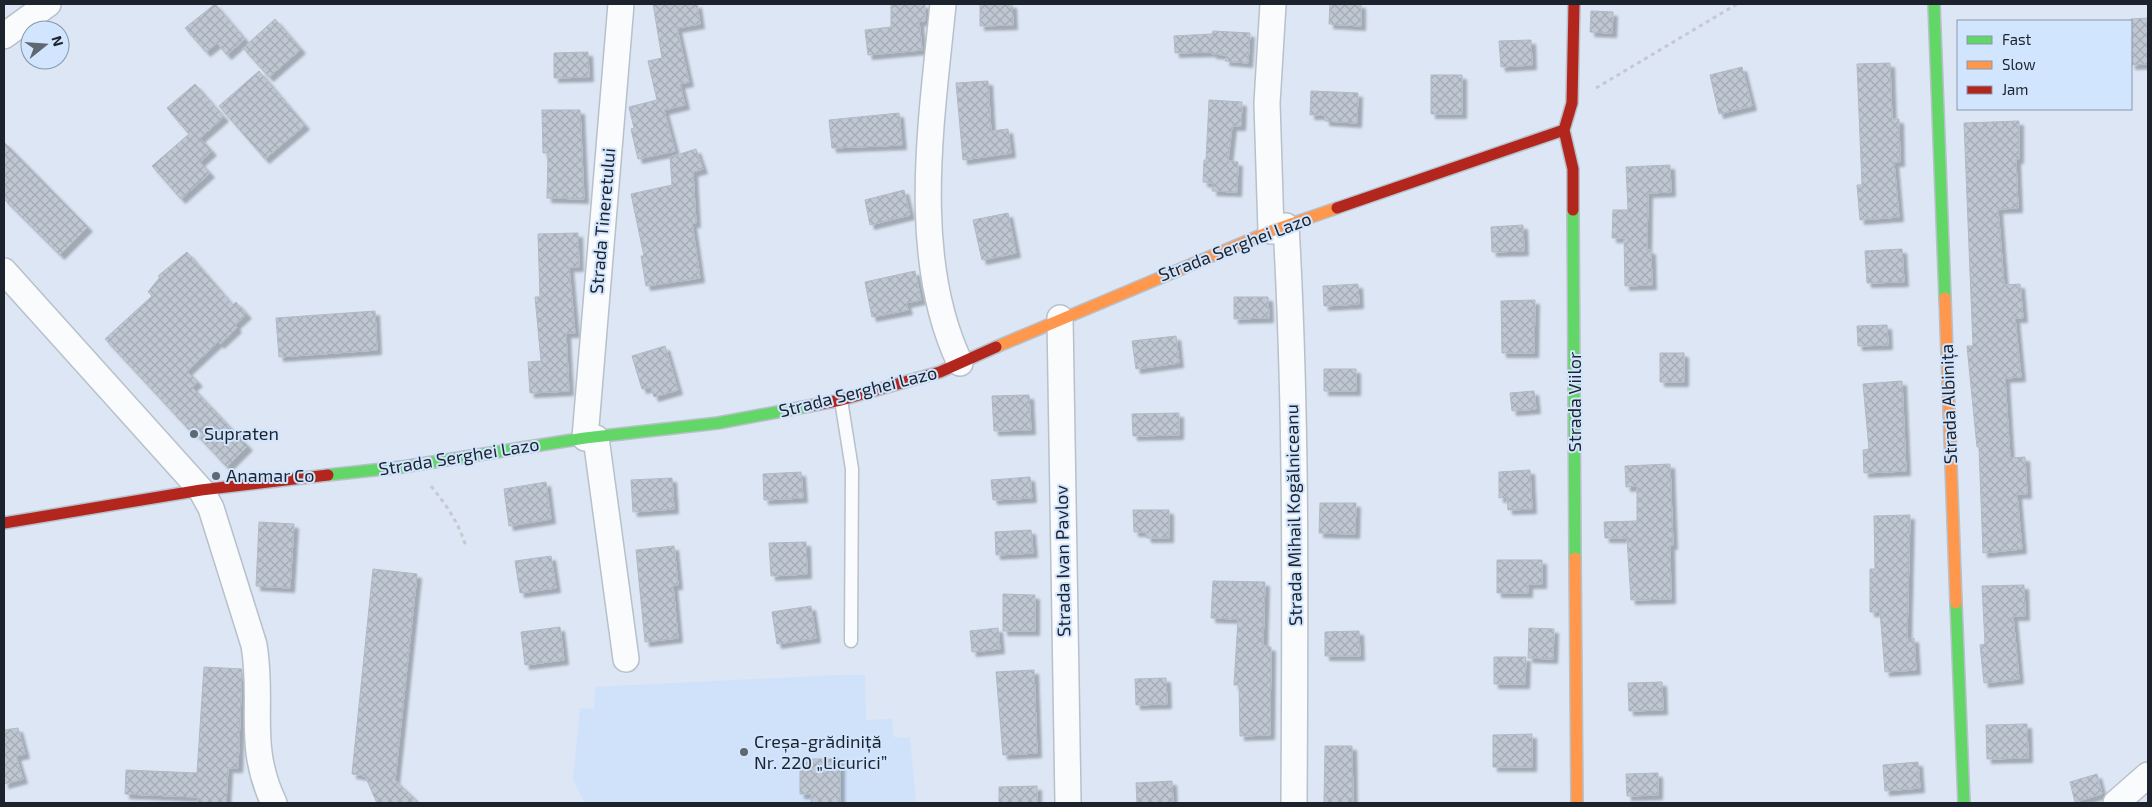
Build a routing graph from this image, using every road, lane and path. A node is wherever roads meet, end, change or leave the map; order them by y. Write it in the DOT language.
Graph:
graph roads {
  1 [pos="48,4"];
  2 [pos="621,4"];
  3 [pos="943,4"];
  4 [pos="1274,4"];
  5 [pos="1574,4"];
  6 [pos="1737,4"];
  7 [pos="1934,4"];
  8 [pos="4,36"];
  9 [pos="1572,103"];
  10 [pos="1564,130"];
  11 [pos="1278,228"];
  12 [pos="4,271"];
  13 [pos="1060,318"];
  14 [pos="960,363"];
  15 [pos="840,400"];
  16 [pos="591,438"];
  17 [pos="413,466"];
  18 [pos="201,490"];
  19 [pos="4,523"];
  20 [pos="466,547"];
  21 [pos="851,641"];
  22 [pos="626,660"];
  23 [pos="2148,775"];
  24 [pos="274,803"];
  25 [pos="1068,803"];
  26 [pos="1294,803"];
  27 [pos="1577,803"];
  28 [pos="1964,803"];
  29 [pos="2116,803"];
  1 -- 8 [label="street"];
  2 -- 16 [label="street, Strada Tineretului"];
  3 -- 14 [label="street"];
  4 -- 11 [label="street, Strada Mihail Kogălniceanu"];
  5 -- 9 [label="street"];
  6 -- 9 [label="path"];
  7 -- 28 [label="street, Strada Albinița"];
  9 -- 10 [label="street"];
  10 -- 11 [label="street, Strada Serghei Lazo"];
  10 -- 27 [label="street, Strada Viilor"];
  11 -- 13 [label="street, Strada Serghei Lazo"];
  11 -- 26 [label="street, Strada Mihail Kogălniceanu"];
  12 -- 18 [label="street"];
  13 -- 14 [label="street, Strada Serghei Lazo"];
  13 -- 25 [label="street, Strada Ivan Pavlov"];
  14 -- 15 [label="street, Strada Serghei Lazo"];
  15 -- 16 [label="street, Strada Serghei Lazo"];
  15 -- 21 [label="lane"];
  16 -- 17 [label="street, Strada Serghei Lazo"];
  16 -- 22 [label="street, Strada Tineretului"];
  17 -- 18 [label="street, Strada Serghei Lazo"];
  17 -- 20 [label="path"];
  18 -- 19 [label="street, Strada Serghei Lazo"];
  18 -- 24 [label="street"];
  23 -- 29 [label="street"];
}
